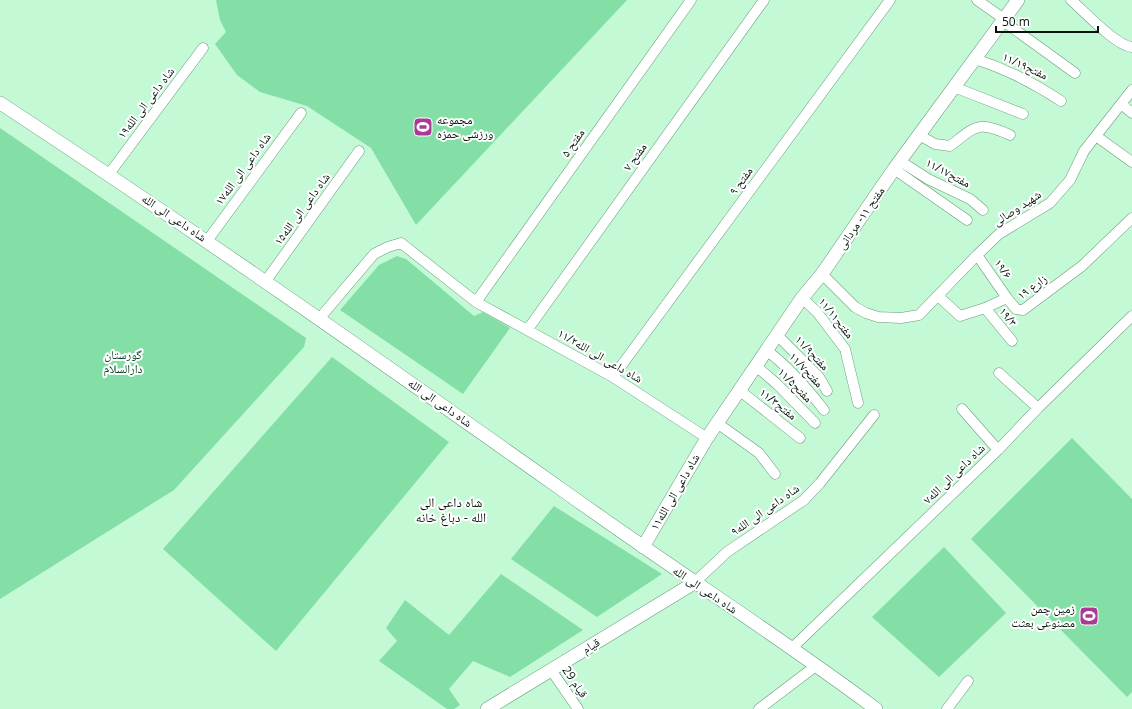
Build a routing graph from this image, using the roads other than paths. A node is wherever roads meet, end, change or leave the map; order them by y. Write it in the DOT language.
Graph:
graph roads {
  1 [pos="690,0"];
  2 [pos="764,0"];
  3 [pos="890,0"];
  4 [pos="977,0"];
  5 [pos="1018,0"];
  6 [pos="1071,0"];
  7 [pos="1004,20"];
  8 [pos="1132,46"];
  9 [pos="203,48"];
  10 [pos="975,59"];
  11 [pos="1075,72"];
  12 [pos="954,87"];
  13 [pos="1132,90"];
  14 [pos="1061,101"];
  15 [pos="0,103"];
  16 [pos="1121,104"];
  17 [pos="301,113"];
  18 [pos="1132,113"];
  19 [pos="1022,114"];
  20 [pos="920,135"];
  21 [pos="1010,135"];
  22 [pos="1096,136"];
  23 [pos="359,151"];
  24 [pos="1132,162"];
  25 [pos="897,165"];
  26 [pos="109,174"];
  27 [pos="983,210"];
  28 [pos="1132,218"];
  29 [pos="967,220"];
  30 [pos="207,241"];
  31 [pos="977,255"];
  32 [pos="822,274"];
  33 [pos="265,282"];
  34 [pos="938,296"];
  35 [pos="802,298"];
  36 [pos="1007,298"];
  37 [pos="476,302"];
  38 [pos="985,308"];
  39 [pos="1132,316"];
  40 [pos="319,319"];
  41 [pos="528,329"];
  42 [pos="777,335"];
  43 [pos="1012,342"];
  44 [pos="766,350"];
  45 [pos="756,366"];
  46 [pos="999,374"];
  47 [pos="613,377"];
  48 [pos="740,390"];
  49 [pos="827,391"];
  50 [pos="858,403"];
  51 [pos="1038,408"];
  52 [pos="962,409"];
  53 [pos="824,410"];
  54 [pos="874,415"];
  55 [pos="717,423"];
  56 [pos="815,423"];
  57 [pos="707,438"];
  58 [pos="800,438"];
  59 [pos="998,450"];
  60 [pos="775,474"];
  61 [pos="643,547"];
  62 [pos="694,583"];
  63 [pos="792,648"];
  64 [pos="817,665"];
  65 [pos="551,670"];
  66 [pos="968,682"];
  67 [pos="487,709"];
  68 [pos="578,709"];
  69 [pos="759,709"];
  70 [pos="876,709"];
  71 [pos="947,709"];
  1 -- 37 [label="street, مفتح ۵"];
  2 -- 41 [label="street, مفتح ۷"];
  3 -- 47 [label="street, مفتح ۹"];
  4 -- 7 [label="street"];
  5 -- 7 [label="street, مفتح ۱۱- مردانی"];
  6 -- 8 [label="street"];
  7 -- 10 [label="street, مفتح ۱۱- مردانی"];
  7 -- 11 [label="street"];
  9 -- 26 [label="street, شاه داعی الی الله۱۹"];
  10 -- 12 [label="street, مفتح ۱۱- مردانی"];
  10 -- 14 [label="street, مفتح۱۱/۱۹"];
  12 -- 19 [label="street"];
  12 -- 20 [label="street, مفتح ۱۱- مردانی"];
  13 -- 16 [label="street, شهید وصالی"];
  15 -- 26 [label="street, شاه داعی الی الله"];
  16 -- 18 [label="street"];
  16 -- 22 [label="street, شهید وصالی"];
  17 -- 30 [label="street, شاه داعی الی الله۱۷"];
  20 -- 21 [label="street"];
  20 -- 25 [label="street, مفتح ۱۱- مردانی"];
  22 -- 24 [label="street"];
  22 -- 31 [label="street, شهید وصالی"];
  23 -- 33 [label="street, شاه داعی الی الله۱۵"];
  25 -- 27 [label="street, مفتح۱۱/۱۷"];
  25 -- 29 [label="street"];
  25 -- 32 [label="street, مفتح ۱۱- مردانی"];
  26 -- 30 [label="street, شاه داعی الی الله"];
  28 -- 36 [label="street, ۱۹ زارع"];
  30 -- 33 [label="street, شاه داعی الی الله"];
  31 -- 34 [label="street, شهید وصالی"];
  31 -- 36 [label="street, ۱۹/۶"];
  32 -- 34 [label="street, شهید وصالی"];
  32 -- 35 [label="street, مفتح ۱۱- مردانی"];
  33 -- 40 [label="street, شاه داعی الی الله"];
  34 -- 38 [label="street, ۱۹ زارع"];
  35 -- 42 [label="street, مفتح ۱۱- مردانی"];
  35 -- 50 [label="street, مفتح۱۱/۱۱"];
  36 -- 38 [label="street, ۱۹ زارع"];
  37 -- 40 [label="street, ۱۱/۲شاه داعی الی الله"];
  37 -- 41 [label="street, ۱۱/۲شاه داعی الی الله"];
  38 -- 43 [label="street, ۱۹/۳"];
  39 -- 51 [label="street, شاه داعی الی الله۷"];
  40 -- 61 [label="street, شاه داعی الی الله"];
  41 -- 47 [label="street, ۱۱/۲شاه داعی الی الله"];
  42 -- 44 [label="street, مفتح ۱۱- مردانی"];
  42 -- 49 [label="street, مفتح۱۱/۹"];
  44 -- 45 [label="street, مفتح ۱۱- مردانی"];
  44 -- 53 [label="street, مفتح۱۱/۷"];
  45 -- 48 [label="street, مفتح ۱۱- مردانی"];
  45 -- 56 [label="street, مفتح۱۱/۵"];
  46 -- 51 [label="street"];
  47 -- 57 [label="street, ۱۱/۲شاه داعی الی الله"];
  48 -- 55 [label="street, مفتح ۱۱- مردانی"];
  48 -- 58 [label="street, مفتح۱۱/۳"];
  51 -- 59 [label="street, شاه داعی الی الله۷"];
  52 -- 59 [label="street"];
  54 -- 62 [label="street, شاه داعی الی الله۹"];
  55 -- 57 [label="street, مفتح ۱۱- مردانی"];
  55 -- 60 [label="street"];
  57 -- 61 [label="street, شاه داعی الی الله۱۱"];
  59 -- 63 [label="street, شاه داعی الی الله۷"];
  61 -- 62 [label="street, شاه داعی الی الله"];
  62 -- 63 [label="street, شاه داعی الی الله"];
  62 -- 65 [label="street, قیام"];
  63 -- 64 [label="street, شاه داعی الی الله"];
  64 -- 69 [label="street"];
  64 -- 70 [label="street, شاه داعی الی الله"];
  65 -- 67 [label="street, قیام"];
  65 -- 68 [label="street, قیام 29"];
  66 -- 71 [label="street"];
}
